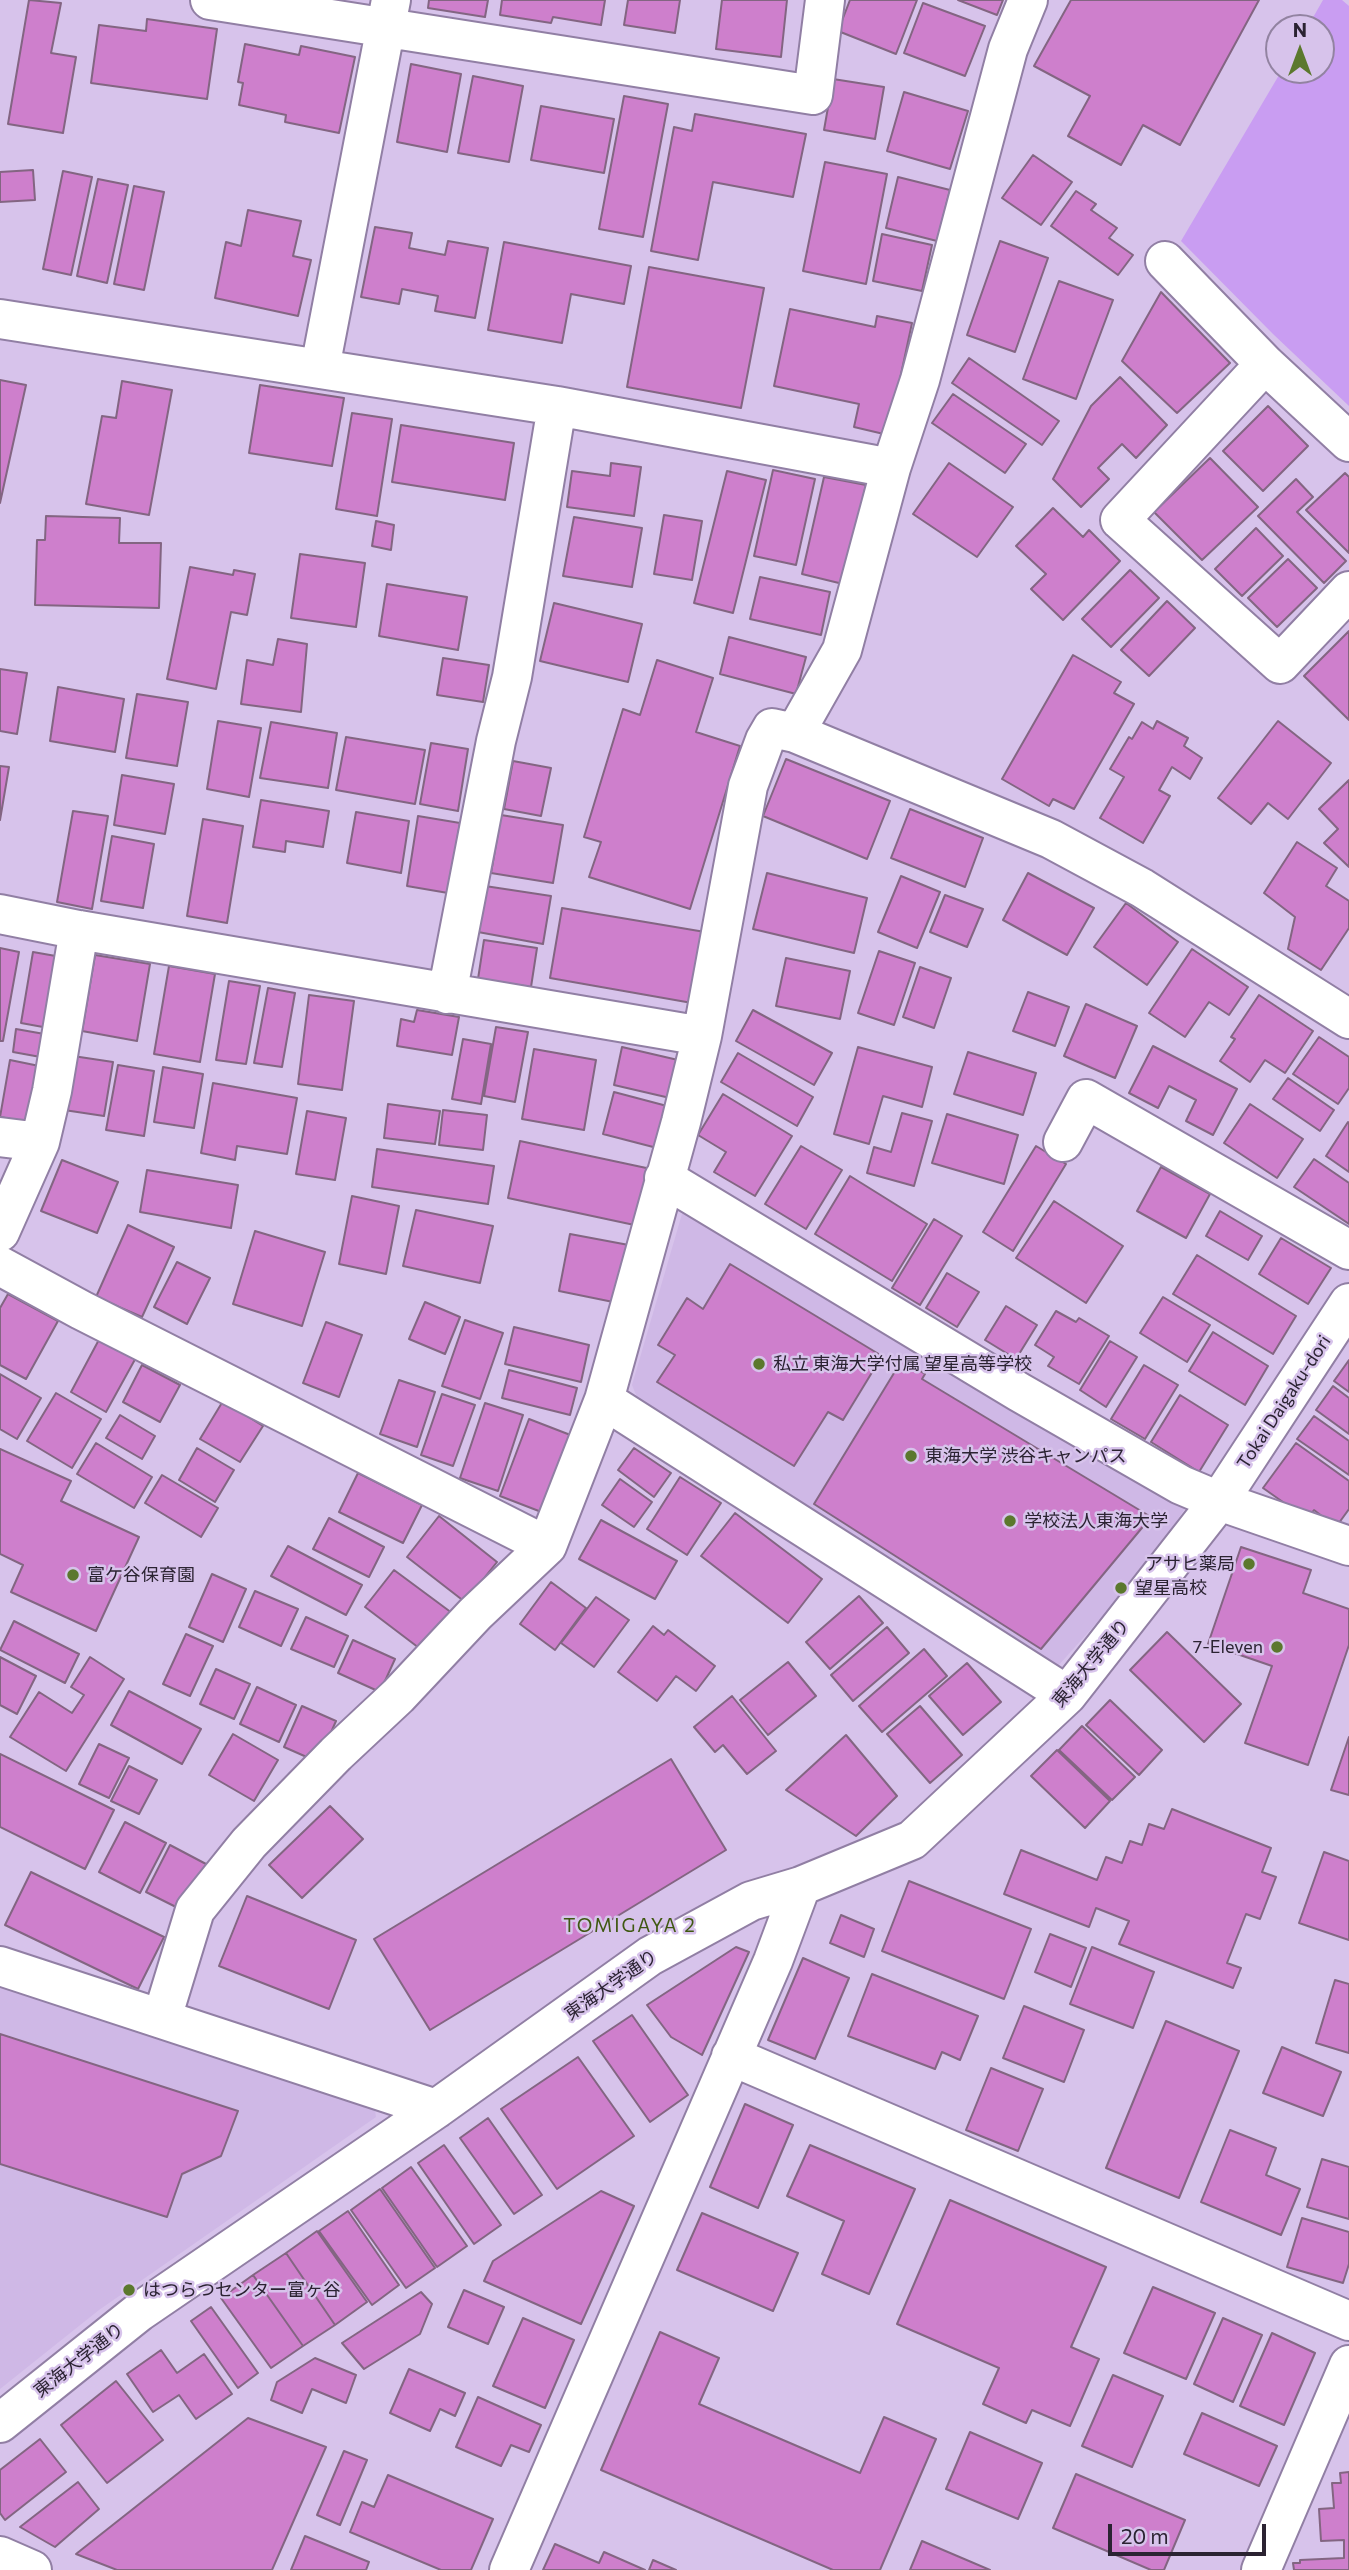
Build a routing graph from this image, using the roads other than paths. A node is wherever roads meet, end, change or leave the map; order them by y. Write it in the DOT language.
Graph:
graph roads {
  1 [pos="210,0"];
  2 [pos="825,0"];
  3 [pos="1028,0"];
  4 [pos="388,14"];
  5 [pos="1165,261"];
  6 [pos="0,318"];
  7 [pos="1265,364"];
  8 [pos="320,368"];
  9 [pos="557,407"];
  10 [pos="1349,442"];
  11 [pos="891,468"];
  12 [pos="1349,591"];
  13 [pos="783,730"];
  14 [pos="0,914"];
  15 [pos="79,930"];
  16 [pos="447,994"];
  17 [pos="1349,1019"];
  18 [pos="702,1036"];
  19 [pos="0,1137"];
  20 [pos="40,1142"];
  21 [pos="1063,1142"];
  22 [pos="664,1178"];
  23 [pos="0,1232"];
  24 [pos="1349,1250"];
  25 [pos="0,1266"];
  26 [pos="1349,1303"];
  27 [pos="604,1400"];
  28 [pos="1219,1501"];
  29 [pos="547,1546"];
  30 [pos="1349,1546"];
  31 [pos="1067,1695"];
  32 [pos="801,1886"];
  33 [pos="0,1966"];
  34 [pos="162,2018"];
  35 [pos="731,2056"];
  36 [pos="436,2109"];
  37 [pos="1349,2320"];
  38 [pos="1349,2365"];
  39 [pos="0,2423"];
  40 [pos="0,2556"];
  41 [pos="32,2570"];
  42 [pos="509,2570"];
  43 [pos="1261,2570"];
  1 -- 4 [label="street"];
  2 -- 4 [label="street"];
  3 -- 11 [label="street"];
  4 -- 8 [label="street"];
  5 -- 7 [label="street"];
  6 -- 8 [label="street"];
  7 -- 10 [label="street"];
  7 -- 12 [label="street"];
  8 -- 9 [label="street"];
  9 -- 11 [label="street"];
  9 -- 16 [label="street"];
  11 -- 13 [label="street"];
  13 -- 17 [label="street"];
  13 -- 18 [label="street"];
  14 -- 15 [label="street"];
  15 -- 16 [label="street"];
  15 -- 20 [label="street"];
  16 -- 18 [label="street"];
  18 -- 22 [label="street"];
  19 -- 20 [label="street"];
  20 -- 23 [label="street"];
  21 -- 24 [label="street"];
  22 -- 27 [label="street"];
  22 -- 28 [label="street"];
  25 -- 29 [label="street"];
  26 -- 28 [label="street, Tokai Daigaku-dori"];
  27 -- 29 [label="street"];
  27 -- 31 [label="street"];
  28 -- 30 [label="street"];
  28 -- 31 [label="street, 東海大学通り"];
  29 -- 34 [label="street"];
  31 -- 32 [label="street, 東海大学通り"];
  32 -- 35 [label="street"];
  32 -- 36 [label="street, 東海大学通り"];
  33 -- 34 [label="street"];
  34 -- 36 [label="street"];
  35 -- 37 [label="street"];
  35 -- 42 [label="street"];
  36 -- 39 [label="street, 東海大学通り"];
  38 -- 43 [label="street"];
  40 -- 41 [label="street"];
}
